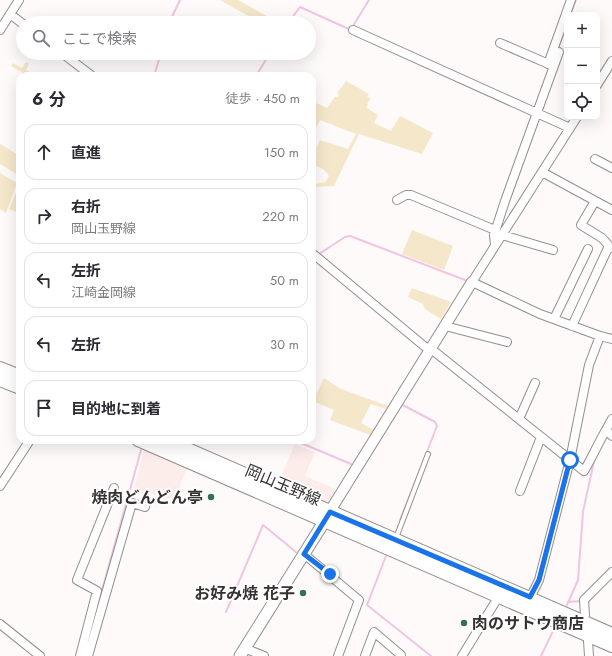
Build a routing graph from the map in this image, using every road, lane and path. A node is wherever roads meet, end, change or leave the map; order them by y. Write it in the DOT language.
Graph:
graph roads {
  1 [pos="19,0"];
  2 [pos="571,0"];
  3 [pos="10,14"];
  4 [pos="16,19"];
  5 [pos="0,30"];
  6 [pos="354,30"];
  7 [pos="500,43"];
  8 [pos="559,52"];
  9 [pos="71,60"];
  10 [pos="612,61"];
  11 [pos="551,65"];
  12 [pos="87,72"];
  13 [pos="598,84"];
  14 [pos="537,113"];
  15 [pos="575,120"];
  16 [pos="570,128"];
  17 [pos="595,159"];
  18 [pos="612,168"];
  19 [pos="542,172"];
  20 [pos="397,200"];
  21 [pos="595,201"];
  22 [pos="612,210"];
  23 [pos="498,232"];
  24 [pos="612,248"];
  25 [pos="588,249"];
  26 [pos="553,250"];
  27 [pos="316,256"];
  28 [pos="472,282"];
  29 [pos="554,319"];
  30 [pos="445,326"];
  31 [pos="572,326"];
  32 [pos="600,336"];
  33 [pos="612,339"];
  34 [pos="507,342"];
  35 [pos="431,350"];
  36 [pos="0,368"];
  37 [pos="16,374"];
  38 [pos="0,380"];
  39 [pos="535,382"];
  40 [pos="16,386"];
  41 [pos="519,419"];
  42 [pos="612,419"];
  43 [pos="608,432"];
  44 [pos="541,437"];
  45 [pos="27,444"];
  46 [pos="148,444"];
  47 [pos="175,444"];
  48 [pos="428,454"];
  49 [pos="570,460"];
  50 [pos="0,486"];
  51 [pos="114,488"];
  52 [pos="520,491"];
  53 [pos="145,507"];
  54 [pos="327,516"];
  55 [pos="395,540"];
  56 [pos="304,554"];
  57 [pos="612,572"];
  58 [pos="498,596"];
  59 [pos="528,602"];
  60 [pos="582,620"];
  61 [pos="0,624"];
  62 [pos="612,634"];
  63 [pos="589,636"];
  64 [pos="612,646"];
  65 [pos="242,652"];
  66 [pos="40,656"];
  67 [pos="80,656"];
  68 [pos="88,656"];
  69 [pos="264,656"];
  70 [pos="338,656"];
  71 [pos="365,656"];
  72 [pos="400,656"];
  73 [pos="462,656"];
  74 [pos="589,656"];
  1 -- 3 [label="street"];
  2 -- 11 [label="street"];
  3 -- 4 [label="street"];
  3 -- 5 [label="street"];
  6 -- 14 [label="street"];
  7 -- 11 [label="street"];
  8 -- 11 [label="street"];
  9 -- 12 [label="street"];
  10 -- 13 [label="street"];
  11 -- 14 [label="street"];
  14 -- 16 [label="street"];
  14 -- 23 [label="street"];
  15 -- 16 [label="street"];
  16 -- 19 [label="street"];
  17 -- 18 [label="street"];
  19 -- 21 [label="street"];
  19 -- 23 [label="street"];
  20 -- 23 [label="street"];
  21 -- 22 [label="street"];
  21 -- 24 [label="street"];
  23 -- 26 [label="street"];
  23 -- 28 [label="street"];
  24 -- 31 [label="street"];
  25 -- 29 [label="street"];
  27 -- 35 [label="street"];
  28 -- 29 [label="street"];
  28 -- 30 [label="street"];
  29 -- 31 [label="street"];
  30 -- 34 [label="street"];
  30 -- 35 [label="street"];
  31 -- 32 [label="street"];
  32 -- 33 [label="street"];
  32 -- 49 [label="street"];
  35 -- 41 [label="street"];
  35 -- 54 [label="street"];
  36 -- 37 [label="main road"];
  38 -- 40 [label="main road"];
  39 -- 41 [label="street"];
  41 -- 44 [label="street"];
  42 -- 43 [label="street"];
  43 -- 49 [label="street"];
  44 -- 49 [label="street"];
  44 -- 52 [label="street"];
  45 -- 50 [label="street"];
  46 -- 54 [label="main road, 岡山玉野線"];
  47 -- 54 [label="main road, 岡山玉野線"];
  48 -- 55 [label="lane"];
  49 -- 59 [label="street"];
  51 -- 67 [label="street"];
  53 -- 68 [label="street"];
  54 -- 55 [label="main road, 岡山玉野線"];
  54 -- 56 [label="main road"];
  54 -- 58 [label="main road, 岡山玉野線"];
  55 -- 59 [label="main road, 岡山玉野線"];
  56 -- 65 [label="main road"];
  56 -- 70 [label="street"];
  57 -- 60 [label="street"];
  58 -- 59 [label="main road, 岡山玉野線"];
  58 -- 73 [label="street"];
  59 -- 60 [label="main road, 岡山玉野線"];
  59 -- 63 [label="main road, 岡山玉野線"];
  60 -- 62 [label="main road, 岡山玉野線"];
  61 -- 66 [label="street"];
  63 -- 64 [label="main road, 岡山玉野線"];
  63 -- 74 [label="street"];
  65 -- 69 [label="street"];
  71 -- 72 [label="street"];
}
